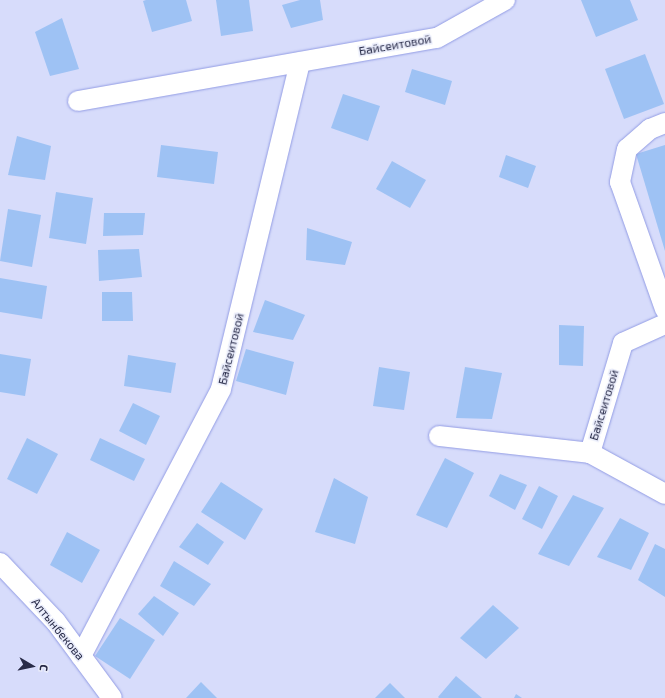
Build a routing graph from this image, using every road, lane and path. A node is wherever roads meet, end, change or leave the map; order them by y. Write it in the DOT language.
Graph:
graph roads {
  1 [pos="505,0"];
  2 [pos="300,62"];
  3 [pos="78,101"];
  4 [pos="665,123"];
  5 [pos="665,309"];
  6 [pos="665,324"];
  7 [pos="439,436"];
  8 [pos="590,453"];
  9 [pos="665,494"];
  10 [pos="0,562"];
  11 [pos="81,656"];
  12 [pos="112,698"];
  1 -- 2 [label="street, Байсеитовой"];
  2 -- 3 [label="street, Байсеитовой"];
  2 -- 11 [label="street, Байсеитовой"];
  4 -- 5 [label="street"];
  6 -- 8 [label="street, Байсеитовой"];
  7 -- 8 [label="street"];
  8 -- 9 [label="street, Байсеитовой"];
  10 -- 11 [label="street, Алтынбекова"];
  11 -- 12 [label="street, Алтынбекова"];
}
